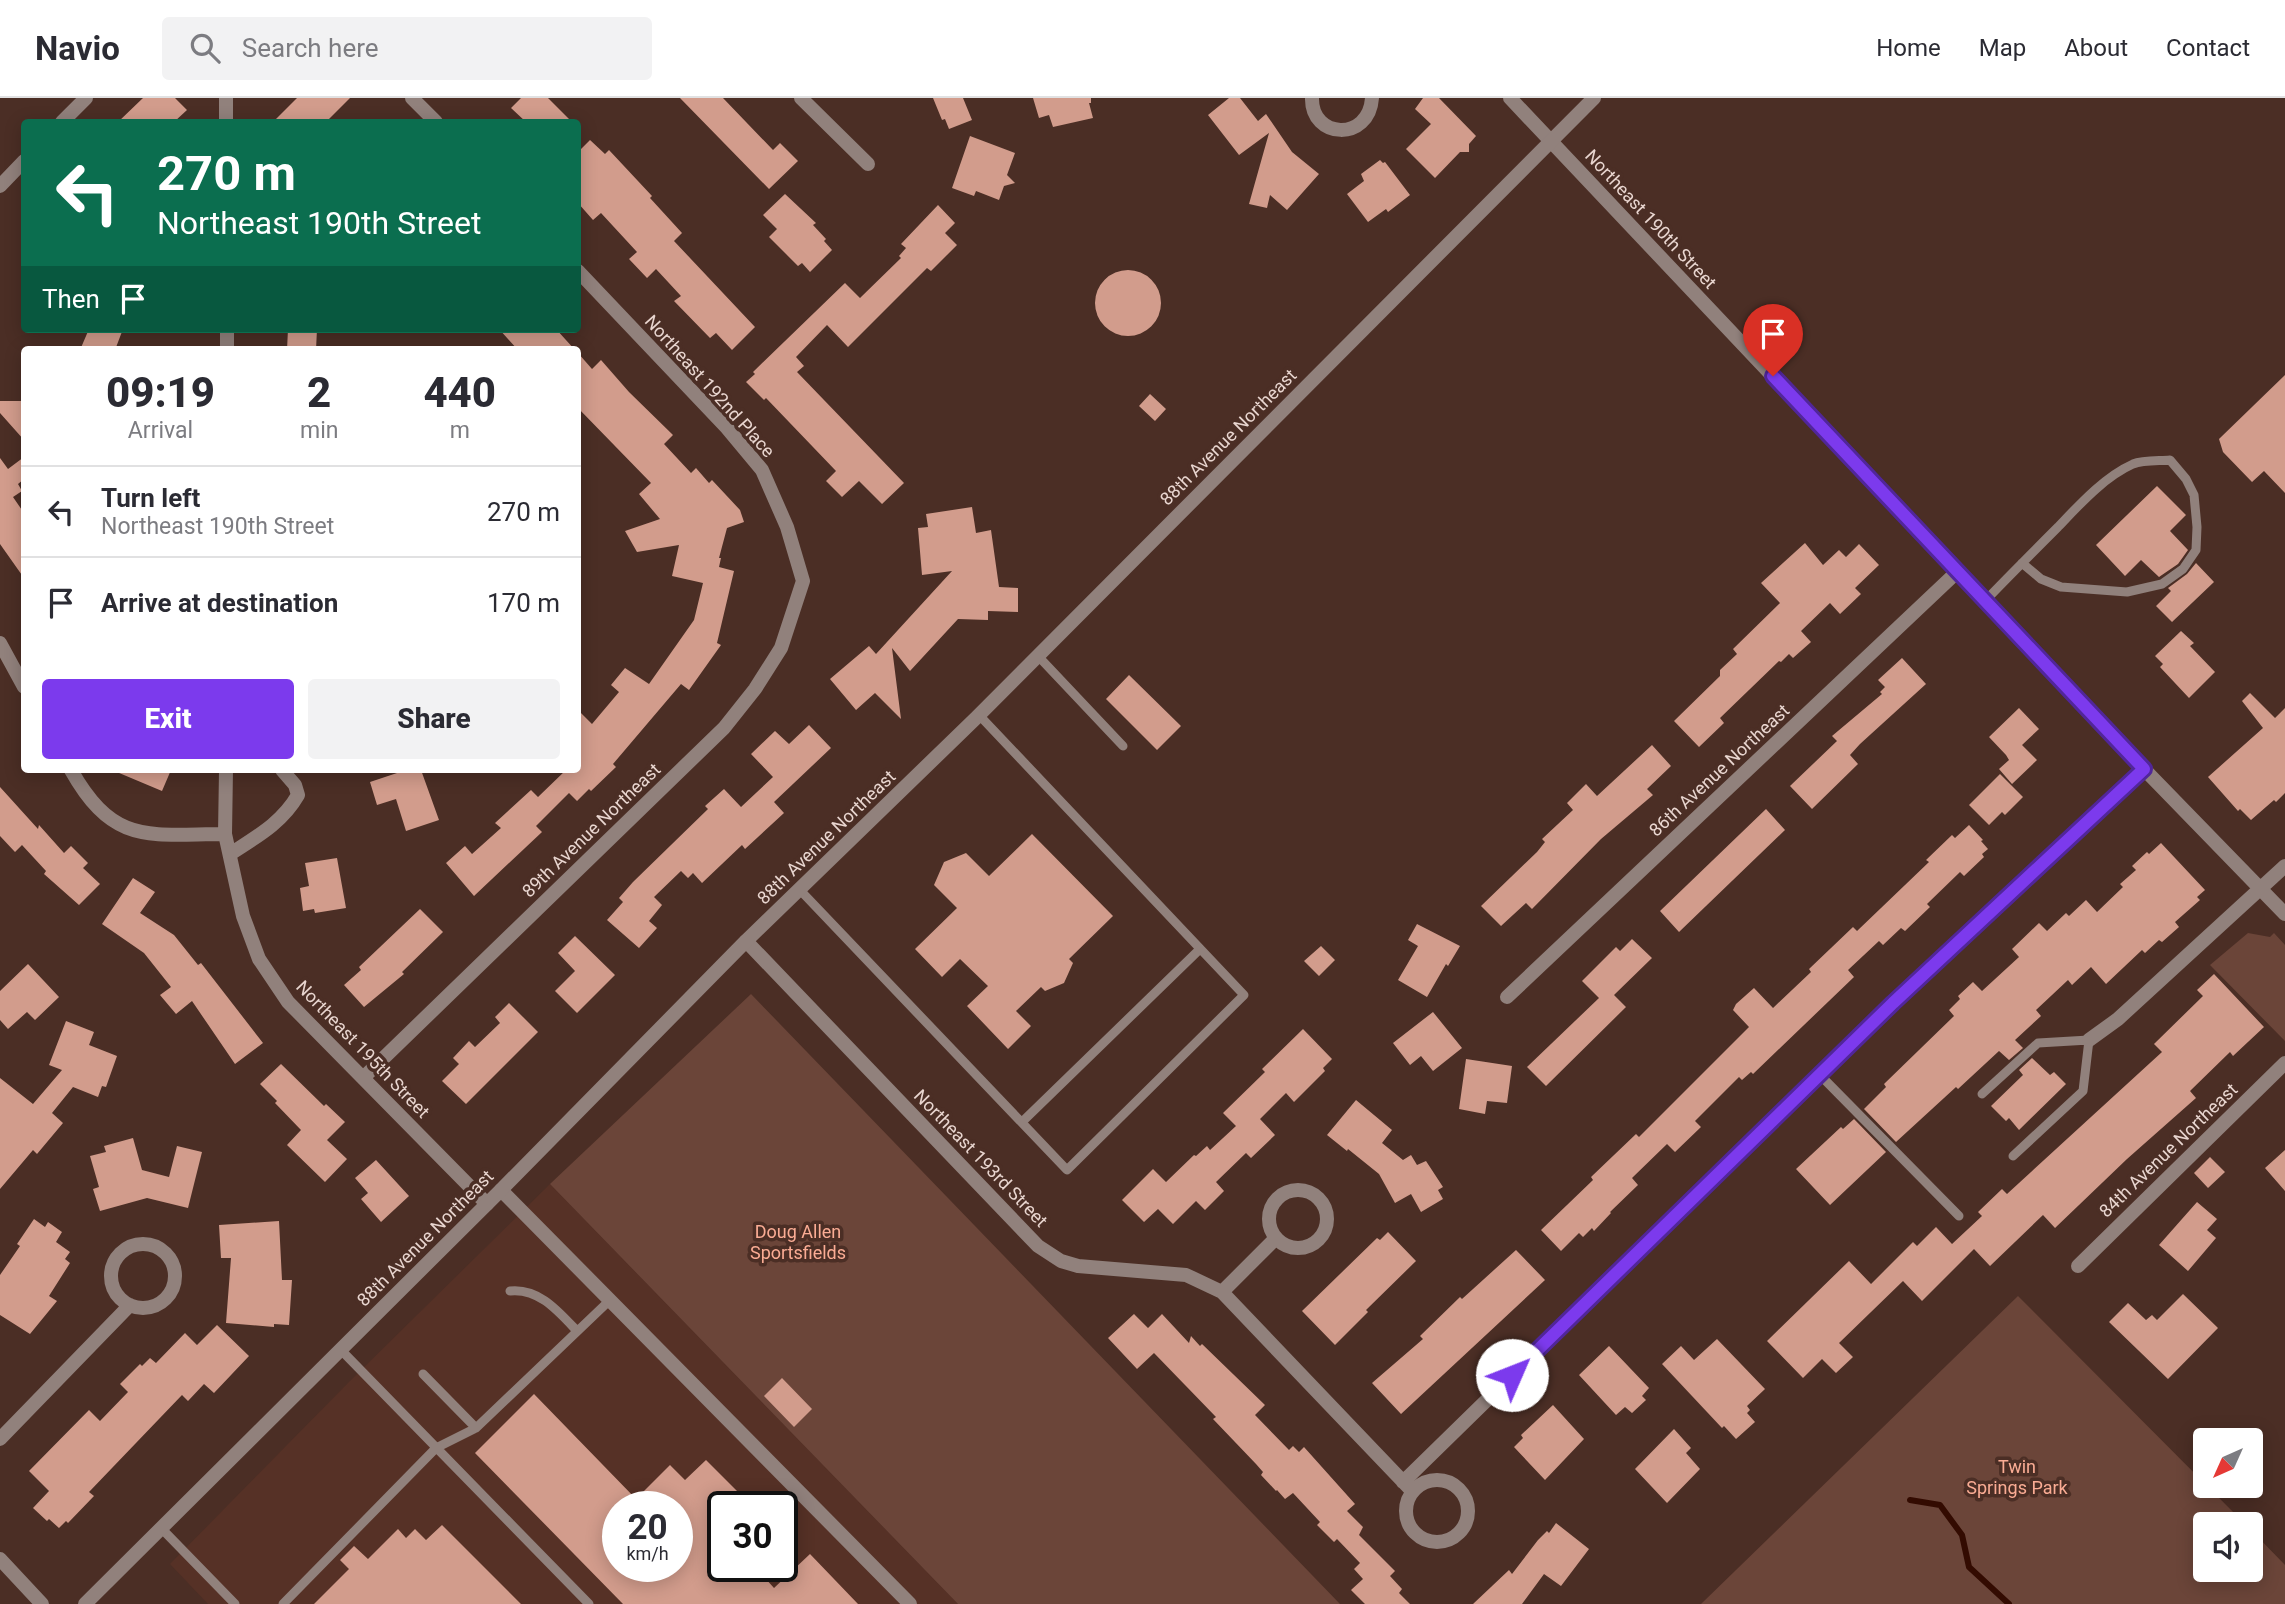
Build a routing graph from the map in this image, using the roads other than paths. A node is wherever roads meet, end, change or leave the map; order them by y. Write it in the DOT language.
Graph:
graph roads {
  1 [pos="86,98"];
  2 [pos="226,98"];
  3 [pos="412,98"];
  4 [pos="801,98"];
  5 [pos="1312,98"];
  6 [pos="1372,98"];
  7 [pos="1510,98"];
  8 [pos="1594,98"];
  9 [pos="65,119"];
  10 [pos="226,119"];
  11 [pos="433,119"];
  12 [pos="1552,141"];
  13 [pos="21,164"];
  14 [pos="868,164"];
  15 [pos="0,186"];
  16 [pos="581,274"];
  17 [pos="2022,563"];
  18 [pos="1958,572"];
  19 [pos="803,581"];
  20 [pos="1985,601"];
  21 [pos="0,643"];
  22 [pos="1038,656"];
  23 [pos="21,682"];
  24 [pos="979,715"];
  25 [pos="1123,746"];
  26 [pos="2144,769"];
  27 [pos="73,773"];
  28 [pos="226,773"];
  29 [pos="285,773"];
  30 [pos="225,834"];
  31 [pos="230,854"];
  32 [pos="2285,866"];
  33 [pos="799,889"];
  34 [pos="2261,889"];
  35 [pos="2285,914"];
  36 [pos="746,941"];
  37 [pos="1200,949"];
  38 [pos="1507,997"];
  39 [pos="2089,1040"];
  40 [pos="2285,1063"];
  41 [pos="1819,1074"];
  42 [pos="363,1078"];
  43 [pos="1982,1094"];
  44 [pos="1022,1122"];
  45 [pos="2013,1156"];
  46 [pos="501,1190"];
  47 [pos="487,1204"];
  48 [pos="1959,1216"];
  49 [pos="1276,1238"];
  50 [pos="2078,1266"];
  51 [pos="510,1291"];
  52 [pos="1222,1292"];
  53 [pos="609,1301"];
  54 [pos="130,1306"];
  55 [pos="578,1331"];
  56 [pos="340,1349"];
  57 [pos="423,1374"];
  58 [pos="475,1428"];
  59 [pos="0,1439"];
  60 [pos="436,1448"];
  61 [pos="1408,1487"];
  62 [pos="161,1528"];
  63 [pos="0,1559"];
  64 [pos="42,1604"];
  65 [pos="85,1604"];
  66 [pos="235,1604"];
  67 [pos="283,1604"];
  68 [pos="589,1604"];
  69 [pos="910,1604"];
  1 -- 9 [label="street"];
  2 -- 10 [label="street"];
  3 -- 11 [label="street"];
  4 -- 14 [label="street"];
  5 -- 6 [label="street"];
  7 -- 12 [label="street, Northeast 190th Street"];
  8 -- 12 [label="street, 88th Avenue Northeast"];
  12 -- 18 [label="street, Northeast 190th Street"];
  12 -- 22 [label="street, 88th Avenue Northeast"];
  13 -- 15 [label="street"];
  16 -- 19 [label="street, Northeast 192nd Place"];
  17 -- 17 [label="lane"];
  17 -- 20 [label="lane"];
  18 -- 20 [label="street, Northeast 190th Street"];
  18 -- 38 [label="street, 86th Avenue Northeast"];
  19 -- 42 [label="street, 89th Avenue Northeast"];
  20 -- 26 [label="street, Northeast 190th Street"];
  21 -- 23 [label="street"];
  22 -- 24 [label="street, 88th Avenue Northeast"];
  22 -- 25 [label="lane"];
  24 -- 33 [label="street, 88th Avenue Northeast"];
  24 -- 37 [label="lane"];
  26 -- 34 [label="street, Northeast 190th Street"];
  26 -- 41 [label="street"];
  27 -- 30 [label="street"];
  28 -- 30 [label="street, Northeast 195th Street"];
  29 -- 31 [label="street"];
  30 -- 31 [label="street, Northeast 195th Street"];
  31 -- 42 [label="street, Northeast 195th Street"];
  32 -- 34 [label="street"];
  33 -- 36 [label="street, 88th Avenue Northeast"];
  33 -- 44 [label="lane"];
  34 -- 35 [label="street, Northeast 190th Street"];
  34 -- 39 [label="street"];
  36 -- 46 [label="street, 88th Avenue Northeast"];
  36 -- 52 [label="street, Northeast 193rd Street"];
  37 -- 44 [label="lane"];
  37 -- 44 [label="lane"];
  39 -- 43 [label="lane"];
  39 -- 45 [label="lane"];
  40 -- 50 [label="street, 84th Avenue Northeast"];
  41 -- 48 [label="lane"];
  41 -- 61 [label="street"];
  42 -- 47 [label="street, Northeast 195th Street"];
  46 -- 47 [label="street, 88th Avenue Northeast"];
  46 -- 53 [label="street"];
  47 -- 56 [label="street, 88th Avenue Northeast"];
  49 -- 49 [label="street"];
  49 -- 52 [label="street"];
  51 -- 55 [label="lane"];
  52 -- 61 [label="street, Northeast 193rd Street"];
  53 -- 55 [label="lane"];
  53 -- 69 [label="street"];
  54 -- 54 [label="street"];
  54 -- 59 [label="street"];
  55 -- 58 [label="lane"];
  56 -- 60 [label="lane"];
  56 -- 62 [label="street, 88th Avenue Northeast"];
  57 -- 58 [label="lane"];
  58 -- 60 [label="lane"];
  60 -- 67 [label="lane"];
  60 -- 68 [label="lane"];
  61 -- 61 [label="street"];
  62 -- 65 [label="street, 88th Avenue Northeast"];
  62 -- 66 [label="lane"];
  63 -- 64 [label="street"];
}
